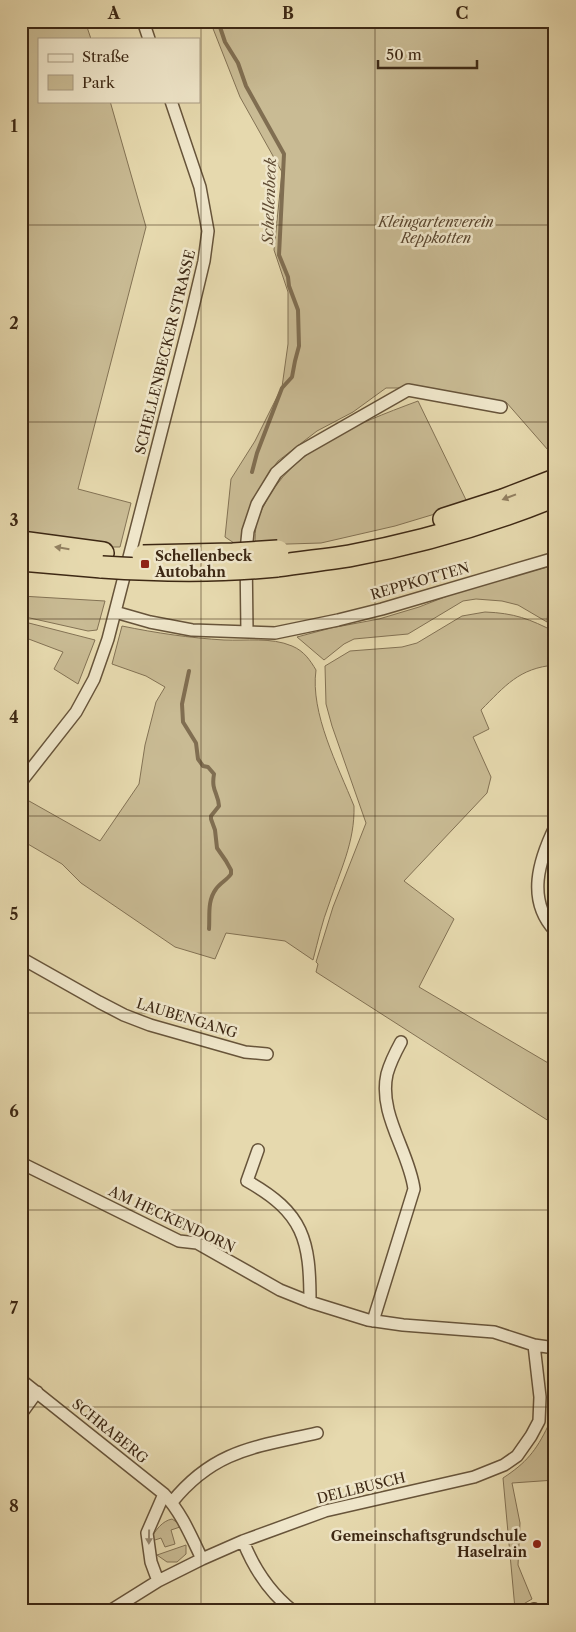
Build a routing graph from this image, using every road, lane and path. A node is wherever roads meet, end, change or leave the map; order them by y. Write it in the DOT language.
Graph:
graph roads {
  1 [pos="143,21"];
  2 [pos="149,38"];
  3 [pos="171,102"];
  4 [pos="501,407"];
  5 [pos="555,480"];
  6 [pos="555,496"];
  7 [pos="21,542"];
  8 [pos="277,558"];
  9 [pos="555,558"];
  10 [pos="21,560"];
  11 [pos="103,560"];
  12 [pos="115,612"];
  13 [pos="247,632"];
  14 [pos="21,782"];
  15 [pos="555,827"];
  16 [pos="555,931"];
  17 [pos="21,958"];
  18 [pos="401,1042"];
  19 [pos="267,1054"];
  20 [pos="258,1150"];
  21 [pos="21,1163"];
  22 [pos="310,1302"];
  23 [pos="373,1321"];
  24 [pos="534,1345"];
  25 [pos="555,1348"];
  26 [pos="21,1380"];
  27 [pos="37,1392"];
  28 [pos="21,1414"];
  29 [pos="317,1433"];
  30 [pos="168,1498"];
  31 [pos="243,1541"];
  32 [pos="202,1559"];
  33 [pos="158,1581"];
  34 [pos="110,1611"];
  35 [pos="293,1611"];
  1 -- 2 [label="street"];
  3 -- 12 [label="street, SCHELLENBECKER STRASSE"];
  4 -- 13 [label="street"];
  5 -- 8 [label="highway, one-way"];
  6 -- 8 [label="highway"];
  11 -- 7 [label="highway, one-way"];
  8 -- 11 [label="highway, bridge"];
  9 -- 13 [label="street, REPPKOTTEN"];
  10 -- 11 [label="highway"];
  12 -- 13 [label="street"];
  12 -- 14 [label="street, SCHELLENBECKER STRASSE"];
  15 -- 16 [label="street"];
  17 -- 19 [label="street, LAUBENGANG"];
  18 -- 23 [label="street"];
  20 -- 22 [label="street"];
  21 -- 22 [label="street, AM HECKENDORN"];
  22 -- 23 [label="street, AM HECKENDORN"];
  23 -- 24 [label="street, AM HECKENDORN"];
  24 -- 25 [label="street, AM HECKENDORN"];
  24 -- 31 [label="street, DELLBUSCH"];
  26 -- 27 [label="street, SCHRABERG"];
  27 -- 28 [label="street"];
  27 -- 30 [label="street, SCHRABERG"];
  29 -- 30 [label="street"];
  30 -- 32 [label="street, SCHRABERG"];
  30 -- 33 [label="street, one-way"];
  31 -- 32 [label="street, DELLBUSCH"];
  31 -- 35 [label="street"];
  32 -- 33 [label="street, DELLBUSCH"];
  33 -- 34 [label="street, DELLBUSCH"];
}
